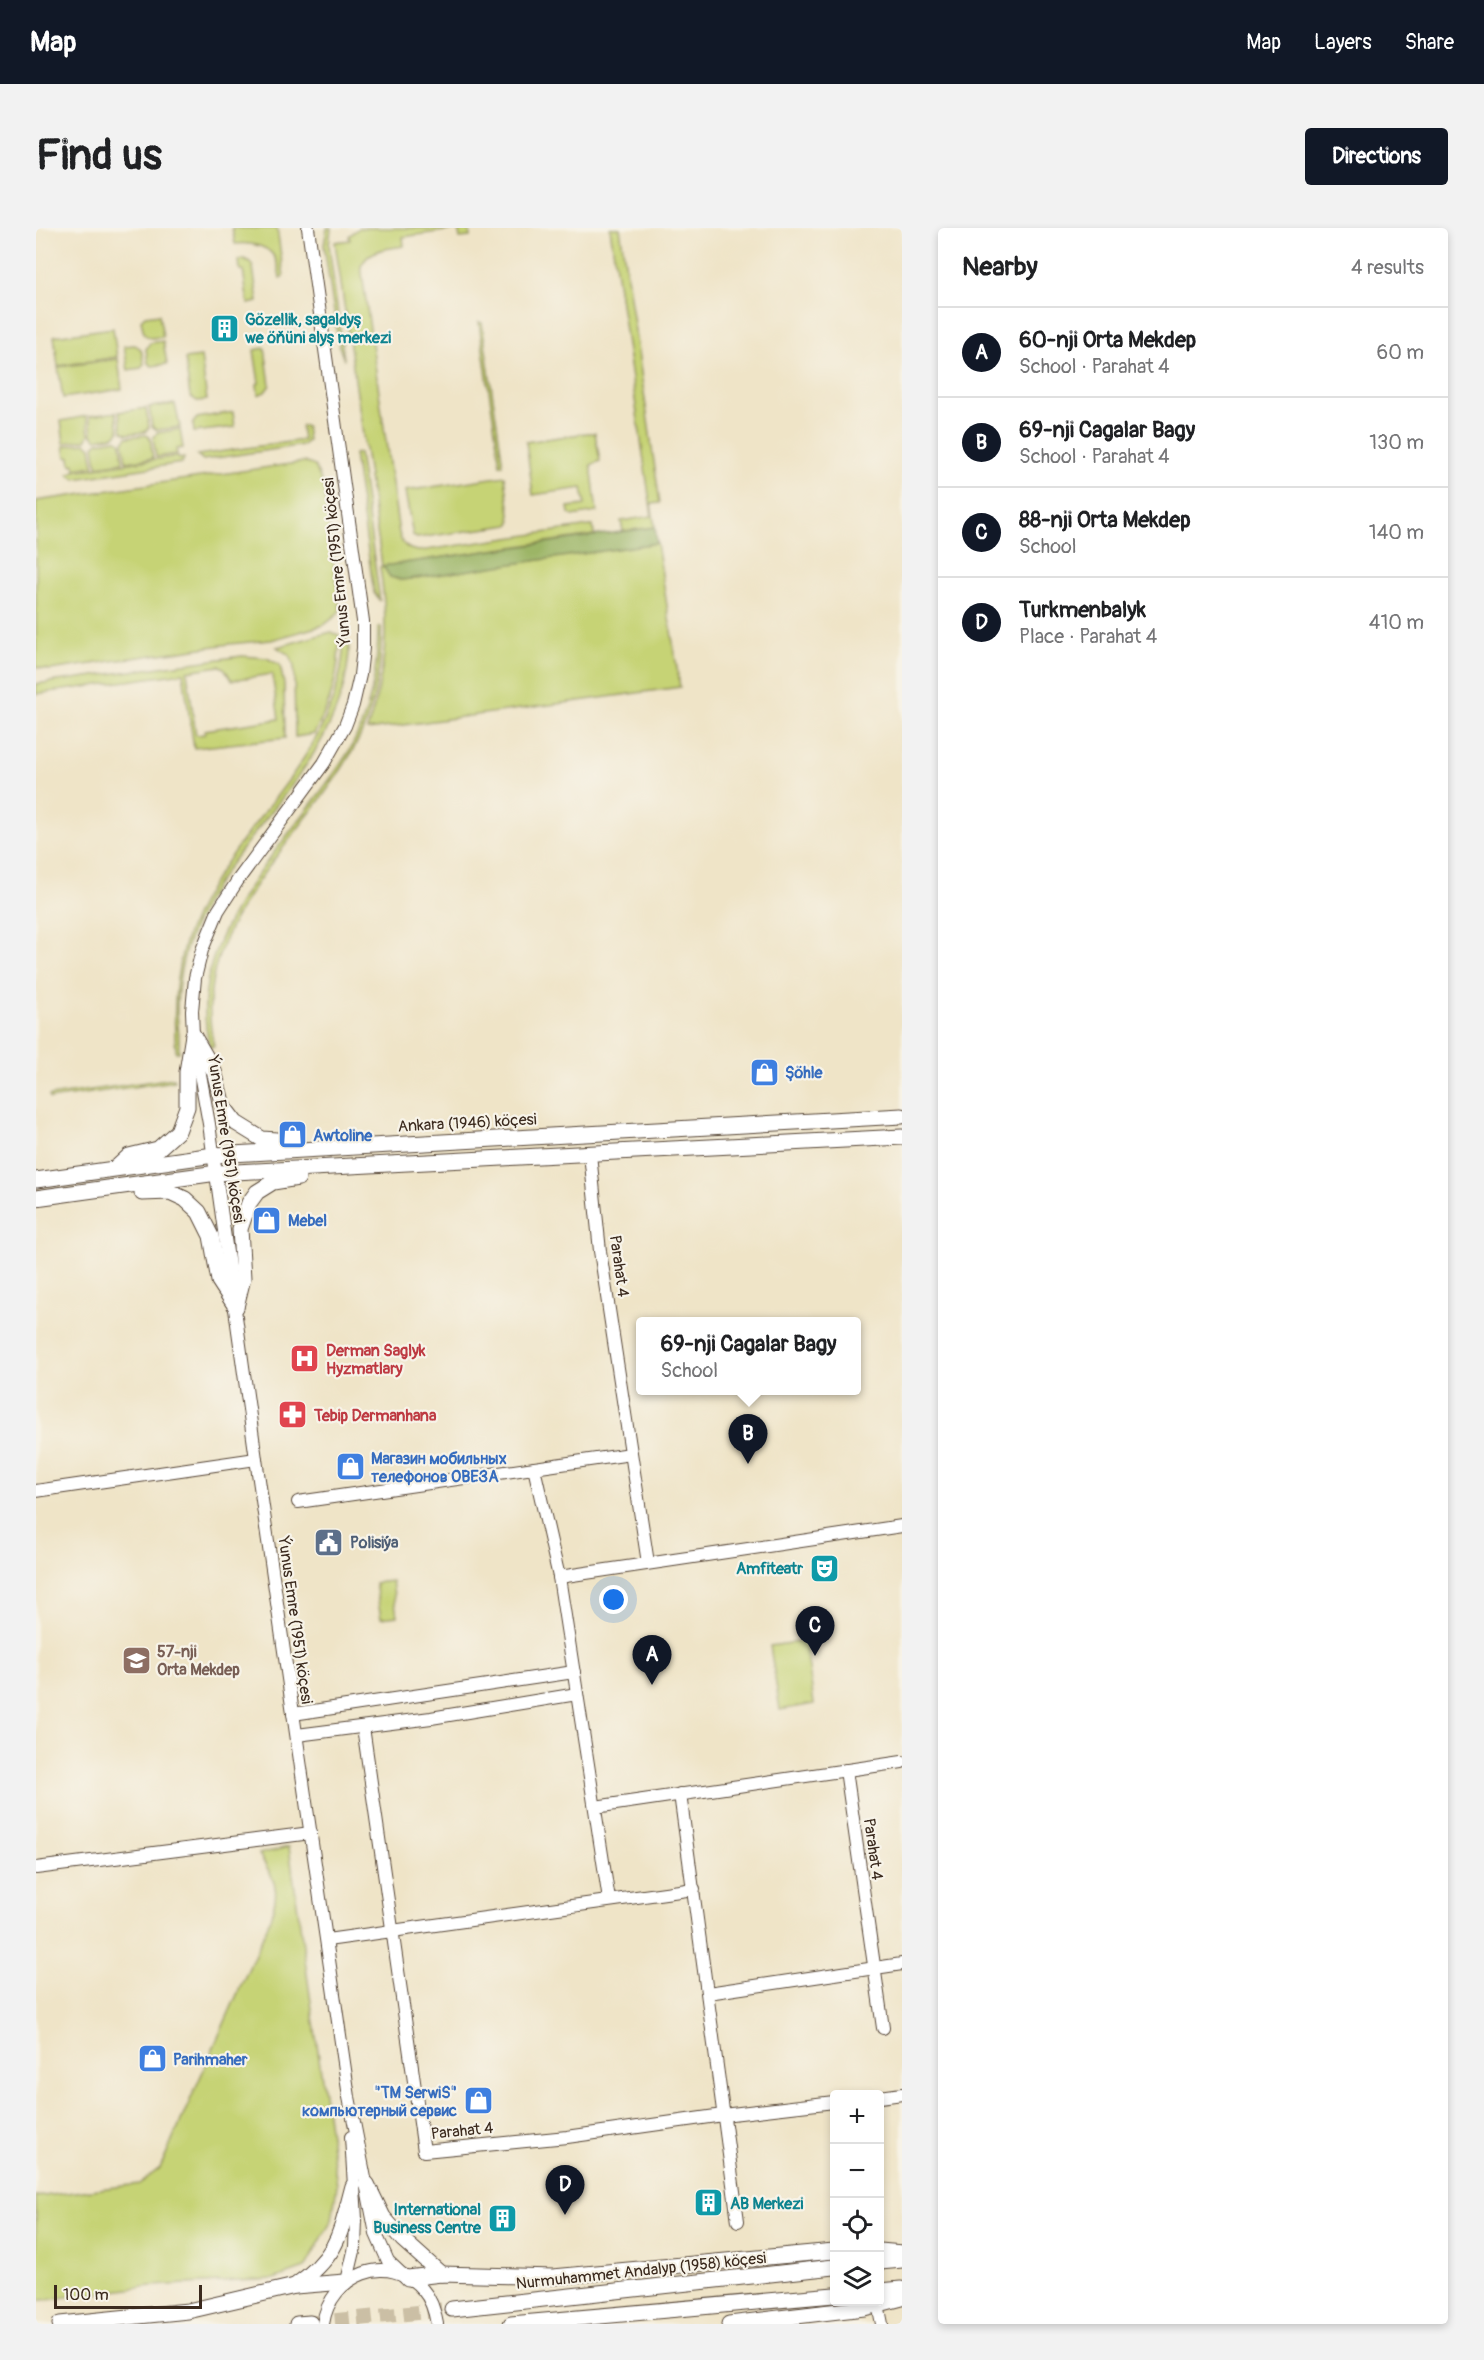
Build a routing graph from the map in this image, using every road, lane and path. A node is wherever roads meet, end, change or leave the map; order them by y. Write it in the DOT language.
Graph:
graph roads {
  1 [pos="297,228"];
  2 [pos="308,228"];
  3 [pos="317,228"];
  4 [pos="311,250"];
  5 [pos="193,1035"];
  6 [pos="902,1116"];
  7 [pos="902,1137"];
  8 [pos="329,1149"];
  9 [pos="590,1154"];
  10 [pos="214,1155"];
  11 [pos="330,1166"];
  12 [pos="116,1168"];
  13 [pos="217,1173"];
  14 [pos="36,1180"];
  15 [pos="118,1186"];
  16 [pos="36,1198"];
  17 [pos="236,1307"];
  18 [pos="631,1454"];
  19 [pos="256,1459"];
  20 [pos="534,1468"];
  21 [pos="36,1491"];
  22 [pos="298,1502"];
  23 [pos="902,1526"];
  24 [pos="648,1563"];
  25 [pos="559,1577"];
  26 [pos="574,1672"];
  27 [pos="577,1695"];
  28 [pos="294,1714"];
  29 [pos="363,1727"];
  30 [pos="297,1735"];
  31 [pos="902,1762"];
  32 [pos="846,1770"];
  33 [pos="680,1794"];
  34 [pos="595,1807"];
  35 [pos="312,1833"];
  36 [pos="36,1868"];
  37 [pos="693,1889"];
  38 [pos="609,1900"];
  39 [pos="392,1931"];
  40 [pos="327,1940"];
  41 [pos="902,1964"];
  42 [pos="875,1968"];
  43 [pos="708,1993"];
  44 [pos="883,2028"];
  45 [pos="902,2094"];
  46 [pos="884,2096"];
  47 [pos="830,2102"];
  48 [pos="723,2115"];
  49 [pos="360,2185"];
  50 [pos="738,2222"];
  51 [pos="830,2251"];
  52 [pos="884,2251"];
  53 [pos="902,2253"];
  54 [pos="902,2260"];
  55 [pos="884,2262"];
  56 [pos="830,2267"];
  57 [pos="441,2274"];
  58 [pos="407,2277"];
  59 [pos="346,2282"];
  60 [pos="295,2286"];
  61 [pos="902,2289"];
  62 [pos="830,2295"];
  63 [pos="884,2296"];
  64 [pos="884,2298"];
  65 [pos="902,2298"];
  66 [pos="867,2306"];
  67 [pos="880,2306"];
  68 [pos="452,2308"];
  69 [pos="60,2324"];
  70 [pos="310,2324"];
  71 [pos="437,2324"];
  72 [pos="511,2324"];
  73 [pos="729,2324"];
  74 [pos="882,2324"];
  1 -- 4 [label="street"];
  2 -- 4 [label="street, Ýunus Emre (1951) köçesi"];
  3 -- 4 [label="street"];
  4 -- 5 [label="street, Ýunus Emre (1951) köçesi"];
  5 -- 8 [label="main road"];
  5 -- 10 [label="street, Ýunus Emre (1951) köçesi"];
  5 -- 12 [label="main road"];
  6 -- 8 [label="main road, Ankara (1946) köçesi"];
  7 -- 9 [label="main road"];
  8 -- 10 [label="main road, Ankara (1946) köçesi"];
  9 -- 11 [label="main road"];
  9 -- 18 [label="street, Parahat 4"];
  10 -- 12 [label="main road, Ankara (1946) köçesi"];
  10 -- 13 [label="street, Ýunus Emre (1951) köçesi"];
  11 -- 13 [label="main road"];
  11 -- 17 [label="main road"];
  12 -- 14 [label="main road, Ankara (1946) köçesi"];
  13 -- 15 [label="main road"];
  13 -- 17 [label="street, Ýunus Emre (1951) köçesi"];
  15 -- 16 [label="main road"];
  15 -- 17 [label="main road"];
  17 -- 19 [label="street, Ýunus Emre (1951) köçesi"];
  18 -- 20 [label="street"];
  18 -- 24 [label="street, Parahat 4"];
  19 -- 21 [label="street"];
  19 -- 28 [label="street, Ýunus Emre (1951) köçesi"];
  20 -- 22 [label="street"];
  20 -- 25 [label="street"];
  23 -- 24 [label="street"];
  24 -- 25 [label="street"];
  25 -- 26 [label="street"];
  26 -- 27 [label="street"];
  26 -- 28 [label="street"];
  27 -- 29 [label="street"];
  27 -- 34 [label="street"];
  28 -- 30 [label="street, Ýunus Emre (1951) köçesi"];
  29 -- 30 [label="street"];
  29 -- 39 [label="street"];
  30 -- 35 [label="street, Ýunus Emre (1951) köçesi"];
  31 -- 32 [label="street"];
  32 -- 33 [label="street"];
  32 -- 42 [label="street, Parahat 4"];
  33 -- 34 [label="street"];
  33 -- 37 [label="street"];
  34 -- 38 [label="street"];
  35 -- 36 [label="street"];
  35 -- 40 [label="street, Ýunus Emre (1951) köçesi"];
  37 -- 38 [label="street"];
  37 -- 43 [label="street"];
  38 -- 39 [label="street"];
  39 -- 40 [label="street"];
  39 -- 48 [label="street, Parahat 4"];
  40 -- 49 [label="street, Ýunus Emre (1951) köçesi"];
  41 -- 42 [label="street"];
  42 -- 43 [label="street"];
  42 -- 44 [label="street, Parahat 4"];
  43 -- 48 [label="street"];
  45 -- 46 [label="street"];
  47 -- 48 [label="street, Parahat 4"];
  48 -- 50 [label="street"];
  49 -- 57 [label="main road"];
  49 -- 58 [label="street, Ýunus Emre (1951) köçesi"];
  49 -- 59 [label="street, Ýunus Emre (1951) köçesi"];
  49 -- 60 [label="main road"];
  51 -- 57 [label="main road"];
  52 -- 53 [label="main road"];
  54 -- 55 [label="main road"];
  56 -- 68 [label="main road, Nurmuhammet Andalyp (1958) köçesi"];
  57 -- 58 [label="main road"];
  58 -- 59 [label="street"];
  58 -- 71 [label="street, Ýunus Emre (1951) köçesi"];
  59 -- 60 [label="main road"];
  59 -- 70 [label="street"];
  60 -- 69 [label="main road"];
  61 -- 63 [label="main road"];
  62 -- 72 [label="main road"];
  64 -- 65 [label="main road"];
  66 -- 73 [label="main road"];
  67 -- 74 [label="street"];
}
